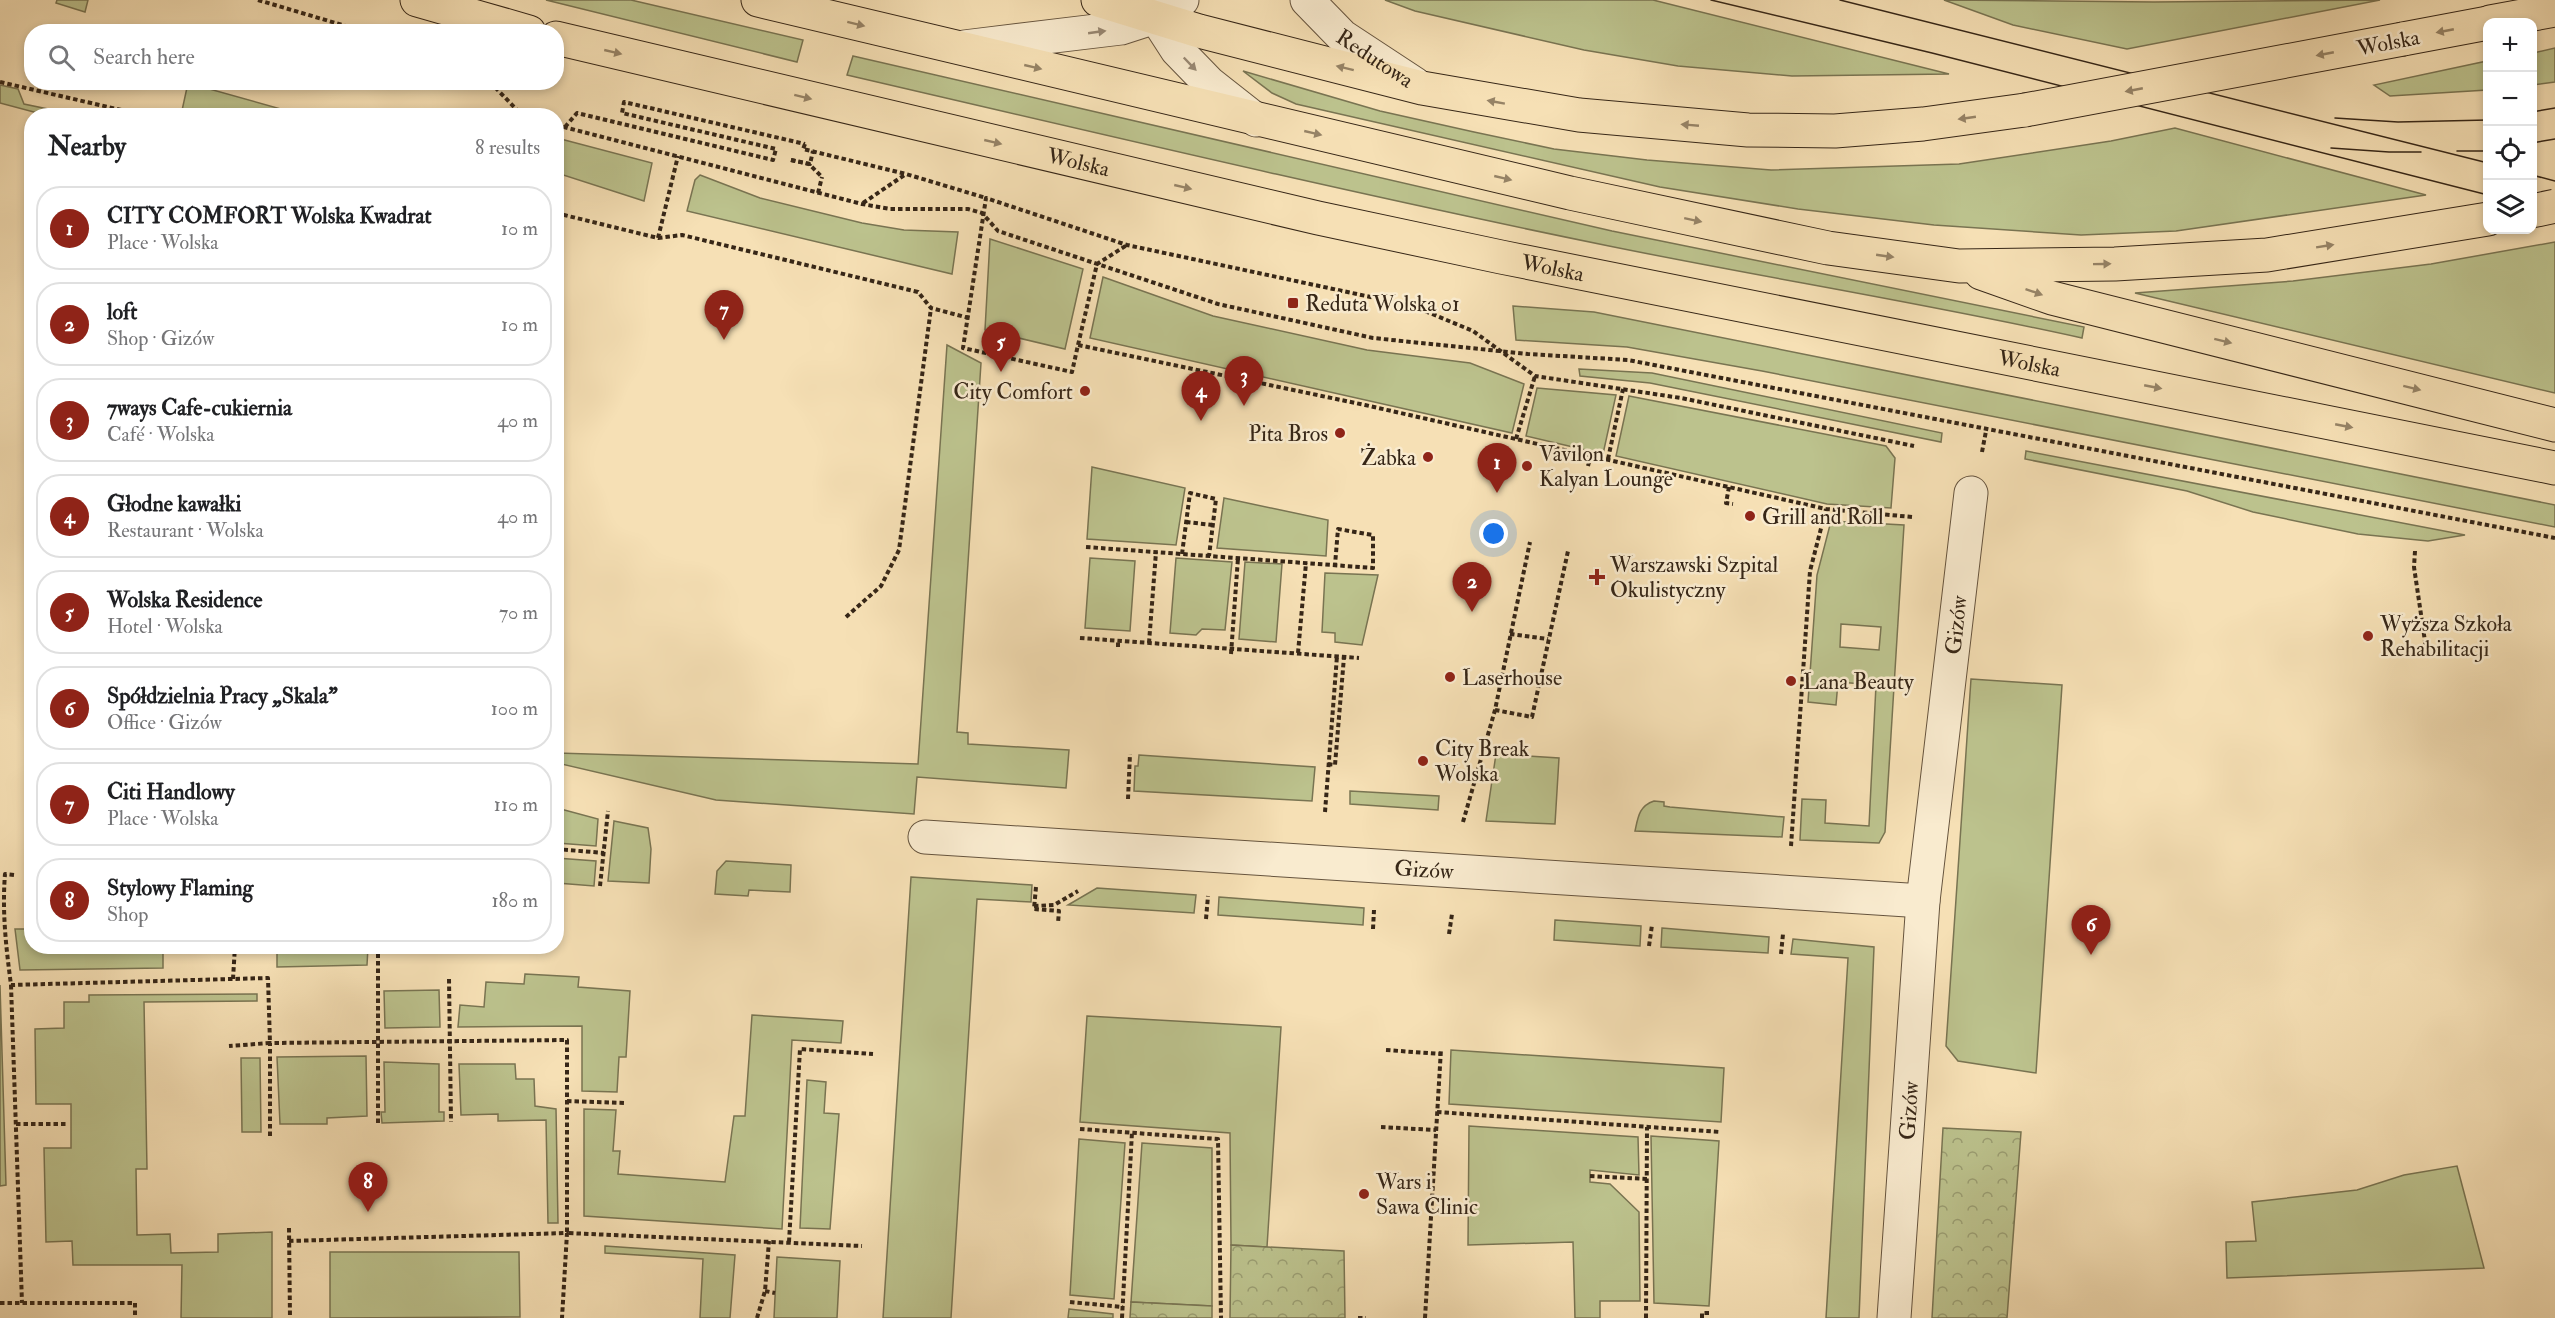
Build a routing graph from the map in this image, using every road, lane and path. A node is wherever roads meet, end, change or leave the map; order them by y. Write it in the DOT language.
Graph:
graph roads {
  1 [pos="258,0"];
  2 [pos="417,0"];
  3 [pos="758,0"];
  4 [pos="1098,0"];
  5 [pos="1306,0"];
  6 [pos="1161,6"];
  7 [pos="2555,10"];
  8 [pos="2514,18"];
  9 [pos="339,24"];
  10 [pos="501,24"];
  11 [pos="2483,24"];
  12 [pos="564,40"];
  13 [pos="956,48"];
  14 [pos="0,82"];
  15 [pos="24,88"];
  16 [pos="1422,88"];
  17 [pos="35,90"];
  18 [pos="498,90"];
  19 [pos="112,108"];
  20 [pos="516,108"];
  21 [pos="1256,120"];
  22 [pos="565,128"];
  23 [pos="813,151"];
  24 [pos="678,156"];
  25 [pos="906,174"];
  26 [pos="818,193"];
  27 [pos="986,198"];
  28 [pos="862,204"];
  29 [pos="2555,207"];
  30 [pos="2537,210"];
  31 [pos="982,213"];
  32 [pos="564,215"];
  33 [pos="2483,220"];
  34 [pos="658,238"];
  35 [pos="1127,245"];
  36 [pos="1096,264"];
  37 [pos="1959,266"];
  38 [pos="931,308"];
  39 [pos="969,318"];
  40 [pos="1078,345"];
  41 [pos="1504,352"];
  42 [pos="1535,376"];
  43 [pos="1623,389"];
  44 [pos="2555,425"];
  45 [pos="1516,439"];
  46 [pos="1914,446"];
  47 [pos="1551,447"];
  48 [pos="1591,454"];
  49 [pos="1548,457"];
  50 [pos="1608,459"];
  51 [pos="1588,466"];
  52 [pos="2555,468"];
  53 [pos="1729,487"];
  54 [pos="1971,493"];
  55 [pos="1733,504"];
  56 [pos="1826,509"];
  57 [pos="1912,517"];
  58 [pos="1186,522"];
  59 [pos="1213,525"];
  60 [pos="2555,538"];
  61 [pos="1530,542"];
  62 [pos="1086,547"];
  63 [pos="2415,550"];
  64 [pos="1568,551"];
  65 [pos="1156,552"];
  66 [pos="1182,554"];
  67 [pos="1209,556"];
  68 [pos="1238,558"];
  69 [pos="1306,562"];
  70 [pos="1335,565"];
  71 [pos="846,617"];
  72 [pos="1510,633"];
  73 [pos="1080,638"];
  74 [pos="1548,639"];
  75 [pos="1119,641"];
  76 [pos="1149,643"];
  77 [pos="1118,647"];
  78 [pos="1231,652"];
  79 [pos="1299,653"];
  80 [pos="2427,655"];
  81 [pos="1336,656"];
  82 [pos="1344,657"];
  83 [pos="1359,658"];
  84 [pos="1495,710"];
  85 [pos="1130,754"];
  86 [pos="1328,764"];
  87 [pos="1128,799"];
  88 [pos="608,812"];
  89 [pos="1325,812"];
  90 [pos="1463,822"];
  91 [pos="925,837"];
  92 [pos="1791,846"];
  93 [pos="564,850"];
  94 [pos="604,853"];
  95 [pos="14,875"];
  96 [pos="600,886"];
  97 [pos="1036,886"];
  98 [pos="1208,887"];
  99 [pos="1080,889"];
  100 [pos="1375,900"];
  101 [pos="1923,901"];
  102 [pos="1455,905"];
  103 [pos="1034,906"];
  104 [pos="1206,919"];
  105 [pos="1652,921"];
  106 [pos="1058,923"];
  107 [pos="1373,929"];
  108 [pos="1783,930"];
  109 [pos="1449,934"];
  110 [pos="1649,946"];
  111 [pos="235,954"];
  112 [pos="378,954"];
  113 [pos="1781,954"];
  114 [pos="233,979"];
  115 [pos="449,979"];
  116 [pos="11,985"];
  117 [pos="450,1041"];
  118 [pos="377,1042"];
  119 [pos="270,1043"];
  120 [pos="229,1046"];
  121 [pos="1386,1050"];
  122 [pos="873,1054"];
  123 [pos="567,1101"];
  124 [pos="626,1103"];
  125 [pos="1437,1112"];
  126 [pos="451,1122"];
  127 [pos="378,1123"];
  128 [pos="15,1124"];
  129 [pos="68,1124"];
  130 [pos="1381,1127"];
  131 [pos="1647,1127"];
  132 [pos="1080,1129"];
  133 [pos="1436,1130"];
  134 [pos="1132,1132"];
  135 [pos="1720,1132"];
  136 [pos="270,1136"];
  137 [pos="1590,1176"];
  138 [pos="1647,1179"];
  139 [pos="290,1228"];
  140 [pos="567,1233"];
  141 [pos="290,1241"];
  142 [pos="769,1241"];
  143 [pos="789,1242"];
  144 [pos="862,1246"];
  145 [pos="765,1291"];
  146 [pos="775,1293"];
  147 [pos="1070,1302"];
  148 [pos="0,1303"];
  149 [pos="22,1303"];
  150 [pos="1123,1307"];
  151 [pos="1709,1313"];
  152 [pos="135,1318"];
  153 [pos="290,1318"];
  154 [pos="562,1318"];
  155 [pos="758,1318"];
  156 [pos="1122,1318"];
  157 [pos="1221,1318"];
  158 [pos="1358,1318"];
  159 [pos="1366,1318"];
  160 [pos="1425,1318"];
  161 [pos="1646,1318"];
  162 [pos="1702,1318"];
  163 [pos="1894,1318"];
  1 -- 9 [label="path"];
  2 -- 10 [label="main road"];
  3 -- 13 [label="main road, one-way"];
  4 -- 6 [label="main road, Wolska"];
  5 -- 16 [label="street, Redutowa"];
  13 -- 6 [label="street, one-way"];
  16 -- 6 [label="main road, Wolska, one-way"];
  6 -- 21 [label="street, one-way"];
  7 -- 8 [label="main road, Wolska"];
  11 -- 16 [label="main road, Wolska, one-way, bridge"];
  12 -- 52 [label="main road, Wolska, one-way"];
  13 -- 21 [label="main road, one-way"];
  14 -- 15 [label="path"];
  17 -- 19 [label="path"];
  18 -- 20 [label="path"];
  21 -- 37 [label="main road, one-way"];
  22 -- 23 [label="path"];
  22 -- 24 [label="path"];
  23 -- 25 [label="path"];
  23 -- 26 [label="path, bridge"];
  24 -- 26 [label="path"];
  24 -- 34 [label="path"];
  25 -- 27 [label="path"];
  25 -- 28 [label="path"];
  26 -- 28 [label="path"];
  27 -- 31 [label="path"];
  27 -- 35 [label="path"];
  28 -- 31 [label="path"];
  29 -- 30 [label="main road, bridge"];
  31 -- 36 [label="path"];
  31 -- 39 [label="path"];
  32 -- 34 [label="path"];
  37 -- 33 [label="main road, one-way"];
  34 -- 38 [label="path"];
  35 -- 36 [label="path"];
  35 -- 41 [label="path"];
  36 -- 40 [label="path"];
  36 -- 41 [label="path"];
  37 -- 44 [label="main road, one-way"];
  38 -- 39 [label="path"];
  38 -- 71 [label="path"];
  39 -- 40 [label="path"];
  40 -- 45 [label="path"];
  41 -- 42 [label="path"];
  41 -- 60 [label="path"];
  42 -- 43 [label="path"];
  42 -- 45 [label="path"];
  43 -- 46 [label="path"];
  43 -- 50 [label="path"];
  45 -- 47 [label="path"];
  47 -- 48 [label="path"];
  47 -- 49 [label="path"];
  48 -- 50 [label="path"];
  48 -- 51 [label="path"];
  50 -- 53 [label="path"];
  53 -- 55 [label="path"];
  53 -- 56 [label="path"];
  54 -- 101 [label="street, Gizów"];
  56 -- 57 [label="path"];
  56 -- 92 [label="path"];
  58 -- 59 [label="path"];
  58 -- 59 [label="path"];
  58 -- 66 [label="path"];
  59 -- 67 [label="path"];
  61 -- 72 [label="path"];
  62 -- 65 [label="path"];
  63 -- 80 [label="path"];
  64 -- 74 [label="path"];
  65 -- 66 [label="path"];
  65 -- 76 [label="path"];
  66 -- 67 [label="path"];
  67 -- 68 [label="path"];
  68 -- 69 [label="path"];
  68 -- 78 [label="path"];
  69 -- 70 [label="path"];
  69 -- 79 [label="path"];
  70 -- 70 [label="path"];
  72 -- 74 [label="path"];
  72 -- 84 [label="path"];
  73 -- 75 [label="path"];
  74 -- 84 [label="path"];
  75 -- 76 [label="path"];
  75 -- 77 [label="path"];
  76 -- 78 [label="path"];
  78 -- 79 [label="path"];
  79 -- 81 [label="path"];
  81 -- 82 [label="path"];
  81 -- 86 [label="path"];
  82 -- 83 [label="path"];
  82 -- 86 [label="path"];
  84 -- 90 [label="path"];
  85 -- 87 [label="path"];
  86 -- 89 [label="path"];
  88 -- 94 [label="path"];
  91 -- 101 [label="street, Gizów"];
  93 -- 94 [label="path"];
  94 -- 96 [label="path"];
  95 -- 116 [label="path"];
  97 -- 103 [label="path"];
  98 -- 104 [label="path"];
  99 -- 103 [label="path"];
  100 -- 107 [label="path"];
  101 -- 163 [label="street, Gizów"];
  102 -- 109 [label="path"];
  103 -- 106 [label="path"];
  105 -- 110 [label="path"];
  108 -- 113 [label="path"];
  111 -- 114 [label="path"];
  112 -- 118 [label="path"];
  114 -- 116 [label="path"];
  114 -- 119 [label="path"];
  115 -- 117 [label="path"];
  116 -- 128 [label="path"];
  117 -- 118 [label="path"];
  117 -- 123 [label="path"];
  117 -- 126 [label="path"];
  118 -- 119 [label="path"];
  118 -- 127 [label="path"];
  119 -- 120 [label="path"];
  119 -- 136 [label="path"];
  121 -- 125 [label="path"];
  122 -- 143 [label="path"];
  123 -- 124 [label="path"];
  123 -- 140 [label="path"];
  125 -- 131 [label="path"];
  125 -- 133 [label="path"];
  128 -- 129 [label="path"];
  128 -- 149 [label="path"];
  130 -- 133 [label="path"];
  131 -- 135 [label="path"];
  131 -- 138 [label="path"];
  132 -- 134 [label="path"];
  133 -- 160 [label="path"];
  134 -- 150 [label="path"];
  134 -- 157 [label="path"];
  137 -- 138 [label="path"];
  138 -- 161 [label="path"];
  139 -- 141 [label="path"];
  140 -- 141 [label="path"];
  140 -- 142 [label="path"];
  140 -- 154 [label="path"];
  141 -- 153 [label="path"];
  142 -- 143 [label="path"];
  142 -- 145 [label="path"];
  143 -- 144 [label="path"];
  145 -- 146 [label="path"];
  145 -- 155 [label="path"];
  147 -- 150 [label="path"];
  148 -- 149 [label="path"];
  149 -- 152 [label="path"];
  150 -- 156 [label="path"];
  151 -- 162 [label="path"];
  158 -- 159 [label="path"];
}
